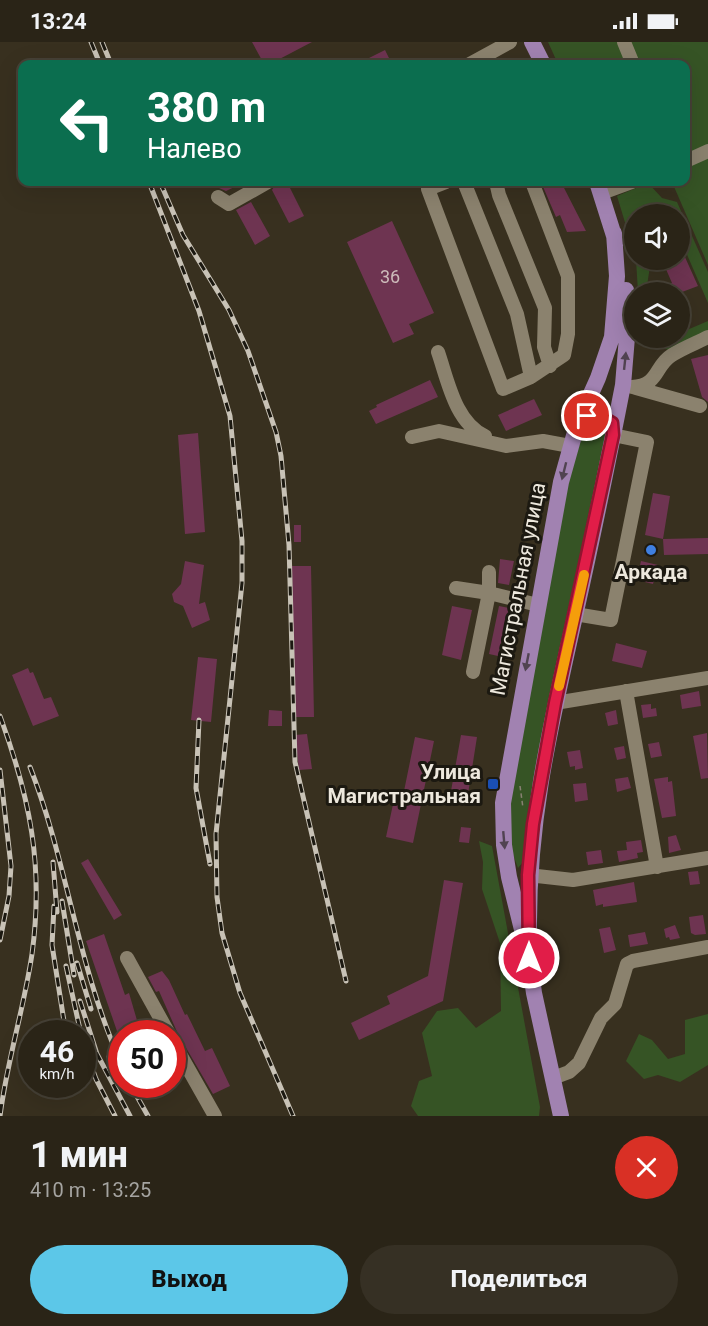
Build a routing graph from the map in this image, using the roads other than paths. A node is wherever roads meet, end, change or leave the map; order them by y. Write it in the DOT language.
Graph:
graph roads {
  1 [pos="510,42"];
  2 [pos="532,42"];
  3 [pos="624,42"];
  4 [pos="477,60"];
  5 [pos="541,60"];
  6 [pos="631,60"];
  7 [pos="708,151"];
  8 [pos="690,159"];
  9 [pos="261,186"];
  10 [pos="436,186"];
  11 [pos="466,186"];
  12 [pos="497,186"];
  13 [pos="534,186"];
  14 [pos="599,187"];
  15 [pos="218,196"];
  16 [pos="624,328"];
  17 [pos="708,337"];
  18 [pos="624,338"];
  19 [pos="625,348"];
  20 [pos="438,352"];
  21 [pos="550,366"];
  22 [pos="531,377"];
  23 [pos="627,386"];
  24 [pos="700,406"];
  25 [pos="577,426"];
  26 [pos="613,435"];
  27 [pos="412,437"];
  28 [pos="506,446"];
  29 [pos="570,446"];
  30 [pos="489,572"];
  31 [pos="456,588"];
  32 [pos="489,593"];
  33 [pos="538,605"];
  34 [pos="575,614"];
  35 [pos="473,672"];
  36 [pos="708,680"];
  37 [pos="626,692"];
  38 [pos="555,703"];
  39 [pos="708,858"];
  40 [pos="657,867"];
  41 [pos="528,875"];
  42 [pos="509,878"];
  43 [pos="708,947"];
  44 [pos="126,958"];
  45 [pos="529,958"];
  46 [pos="161,1020"];
  47 [pos="186,1065"];
  48 [pos="553,1078"];
  49 [pos="215,1116"];
  50 [pos="561,1116"];
  1 -- 4 [label="street"];
  2 -- 5 [label="main road"];
  3 -- 6 [label="street"];
  7 -- 8 [label="street"];
  9 -- 15 [label="street"];
  10 -- 22 [label="street"];
  11 -- 22 [label="street"];
  12 -- 21 [label="street"];
  13 -- 21 [label="street"];
  14 -- 16 [label="main road, Магистральная улица"];
  17 -- 23 [label="street"];
  18 -- 25 [label="main road, Магистральная улица"];
  23 -- 19 [label="main road, Магистральная улица, one-way"];
  20 -- 28 [label="street"];
  21 -- 22 [label="street"];
  23 -- 24 [label="street"];
  23 -- 26 [label="main road, Магистральная улица"];
  25 -- 26 [label="main road"];
  25 -- 29 [label="main road, Магистральная улица"];
  26 -- 34 [label="main road, Магистральная улица"];
  26 -- 34 [label="street"];
  27 -- 28 [label="street"];
  28 -- 29 [label="street"];
  29 -- 33 [label="main road, Магистральная улица, one-way"];
  30 -- 32 [label="street"];
  31 -- 32 [label="street"];
  32 -- 33 [label="street"];
  32 -- 35 [label="street"];
  33 -- 42 [label="main road, Магистральная улица, one-way"];
  34 -- 38 [label="main road, Магистральная улица"];
  36 -- 37 [label="street"];
  37 -- 38 [label="street"];
  37 -- 40 [label="street"];
  38 -- 41 [label="main road, Магистральная улица"];
  39 -- 40 [label="street"];
  40 -- 41 [label="street"];
  41 -- 42 [label="main road"];
  41 -- 45 [label="main road, Магистральная улица"];
  42 -- 45 [label="main road, Магистральная улица"];
  43 -- 48 [label="street"];
  44 -- 46 [label="street"];
  45 -- 48 [label="main road, Магистральная улица"];
  47 -- 49 [label="street"];
  48 -- 50 [label="main road, Магистральная улица"];
}
